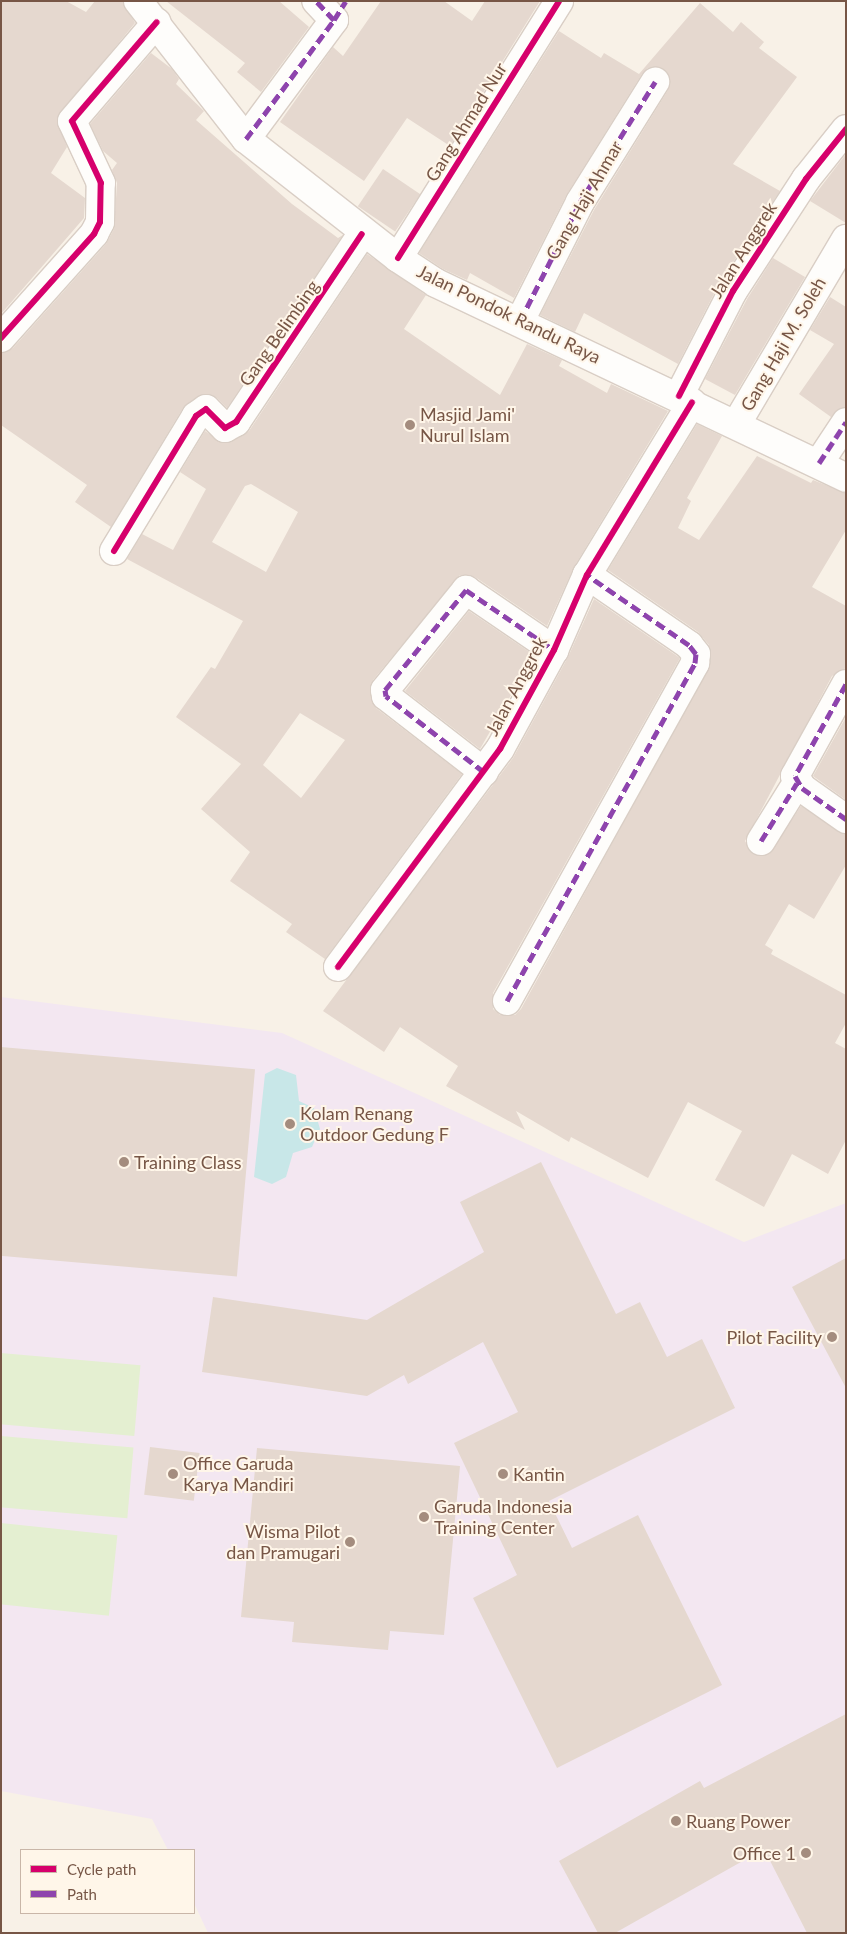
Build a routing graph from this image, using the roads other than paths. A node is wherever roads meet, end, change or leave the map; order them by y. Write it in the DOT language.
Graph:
graph roads {
  1 [pos="138,1"];
  2 [pos="559,1"];
  3 [pos="332,8"];
  4 [pos="157,22"];
  5 [pos="655,82"];
  6 [pos="846,128"];
  7 [pos="246,139"];
  8 [pos="362,234"];
  9 [pos="846,239"];
  10 [pos="398,258"];
  11 [pos="520,322"];
  12 [pos="1,338"];
  13 [pos="686,399"];
  14 [pos="846,422"];
  15 [pos="737,423"];
  16 [pos="819,462"];
  17 [pos="846,478"];
  18 [pos="114,551"];
  19 [pos="587,576"];
  20 [pos="554,650"];
  21 [pos="846,684"];
  22 [pos="484,772"];
  23 [pos="797,775"];
  24 [pos="846,818"];
  25 [pos="761,841"];
  26 [pos="338,967"];
  27 [pos="507,1001"];
  1 -- 4 [label="street, Jalan Pondok Randu Raya"];
  2 -- 10 [label="street, Gang Ahmad Nur"];
  3 -- 7 [label="street"];
  4 -- 7 [label="street, Jalan Pondok Randu Raya"];
  4 -- 12 [label="street"];
  5 -- 11 [label="street, Gang Haji Ahmar"];
  6 -- 13 [label="street, Jalan Anggrek"];
  7 -- 8 [label="street, Jalan Pondok Randu Raya"];
  8 -- 10 [label="street, Jalan Pondok Randu Raya"];
  8 -- 18 [label="street, Gang Belimbing"];
  9 -- 15 [label="street, Gang Haji M. Soleh"];
  10 -- 11 [label="street, Jalan Pondok Randu Raya"];
  11 -- 13 [label="street, Jalan Pondok Randu Raya"];
  13 -- 15 [label="street, Jalan Pondok Randu Raya"];
  13 -- 19 [label="street, Jalan Anggrek"];
  14 -- 16 [label="street"];
  15 -- 16 [label="street, Jalan Pondok Randu Raya"];
  16 -- 17 [label="street, Jalan Pondok Randu Raya"];
  19 -- 20 [label="street, Jalan Anggrek"];
  19 -- 27 [label="street"];
  20 -- 22 [label="street, Jalan Anggrek"];
  20 -- 22 [label="street"];
  21 -- 23 [label="street"];
  22 -- 26 [label="street, Jalan Anggrek"];
  23 -- 24 [label="street"];
  23 -- 25 [label="street"];
}
